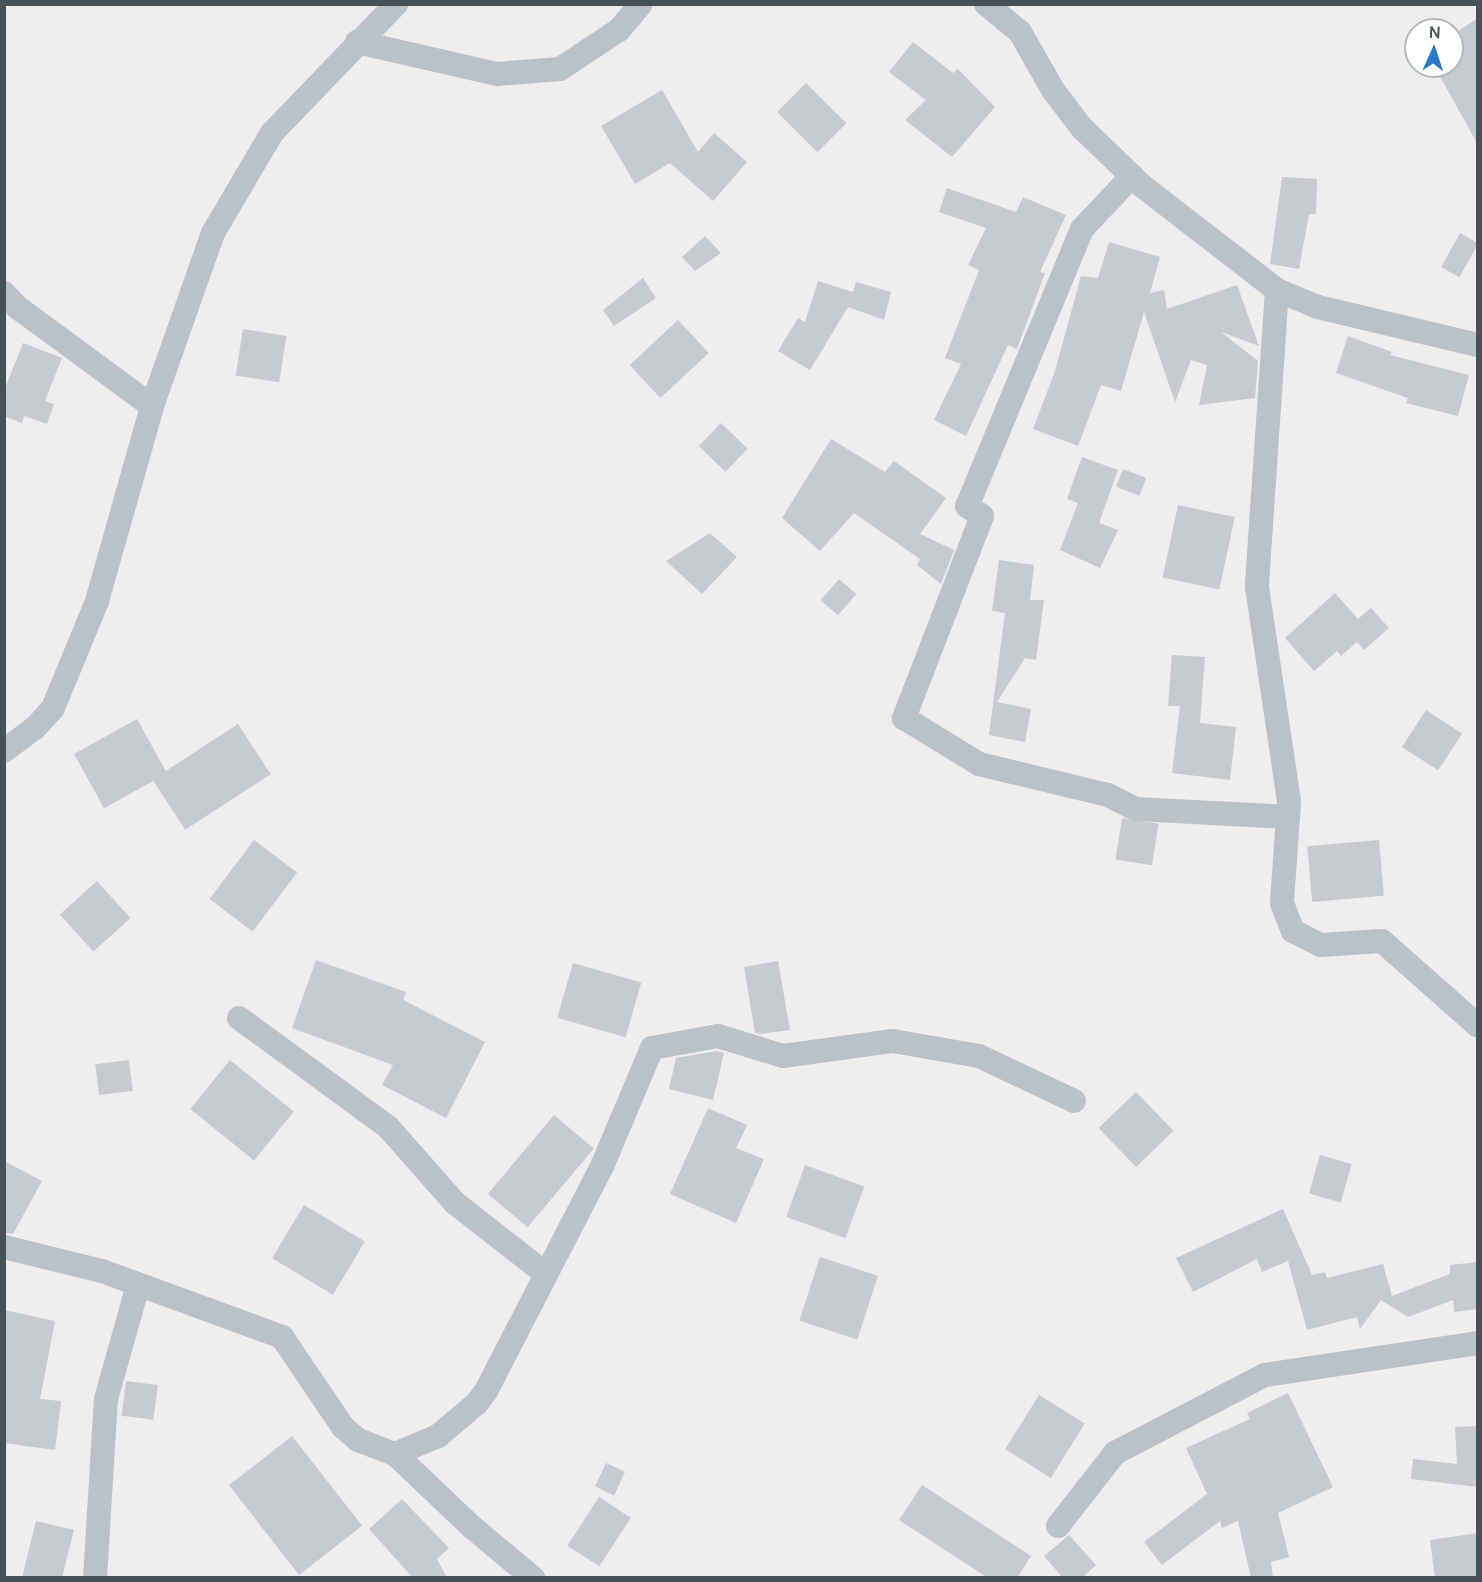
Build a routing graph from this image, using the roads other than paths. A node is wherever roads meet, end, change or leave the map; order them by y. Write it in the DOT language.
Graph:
graph roads {
  1 [pos="396,4"];
  2 [pos="641,4"];
  3 [pos="990,5"];
  4 [pos="357,42"];
  5 [pos="1132,176"];
  6 [pos="1277,290"];
  7 [pos="4,292"];
  8 [pos="1478,345"];
  9 [pos="152,406"];
  10 [pos="4,751"];
  11 [pos="1288,817"];
  12 [pos="239,1018"];
  13 [pos="1478,1026"];
  14 [pos="1074,1101"];
  15 [pos="4,1248"];
  16 [pos="546,1274"];
  17 [pos="138,1285"];
  18 [pos="1478,1343"];
  19 [pos="395,1454"];
  20 [pos="1058,1526"];
  21 [pos="95,1578"];
  22 [pos="533,1578"];
  1 -- 4 [label="street"];
  2 -- 4 [label="street"];
  3 -- 5 [label="street"];
  4 -- 9 [label="street"];
  5 -- 6 [label="street"];
  5 -- 11 [label="street"];
  6 -- 8 [label="street"];
  6 -- 11 [label="street"];
  7 -- 9 [label="street"];
  9 -- 10 [label="street"];
  11 -- 13 [label="street"];
  12 -- 16 [label="street"];
  14 -- 16 [label="street"];
  15 -- 17 [label="street"];
  16 -- 19 [label="street"];
  17 -- 19 [label="street"];
  17 -- 21 [label="street"];
  18 -- 20 [label="street"];
  19 -- 22 [label="street"];
}
